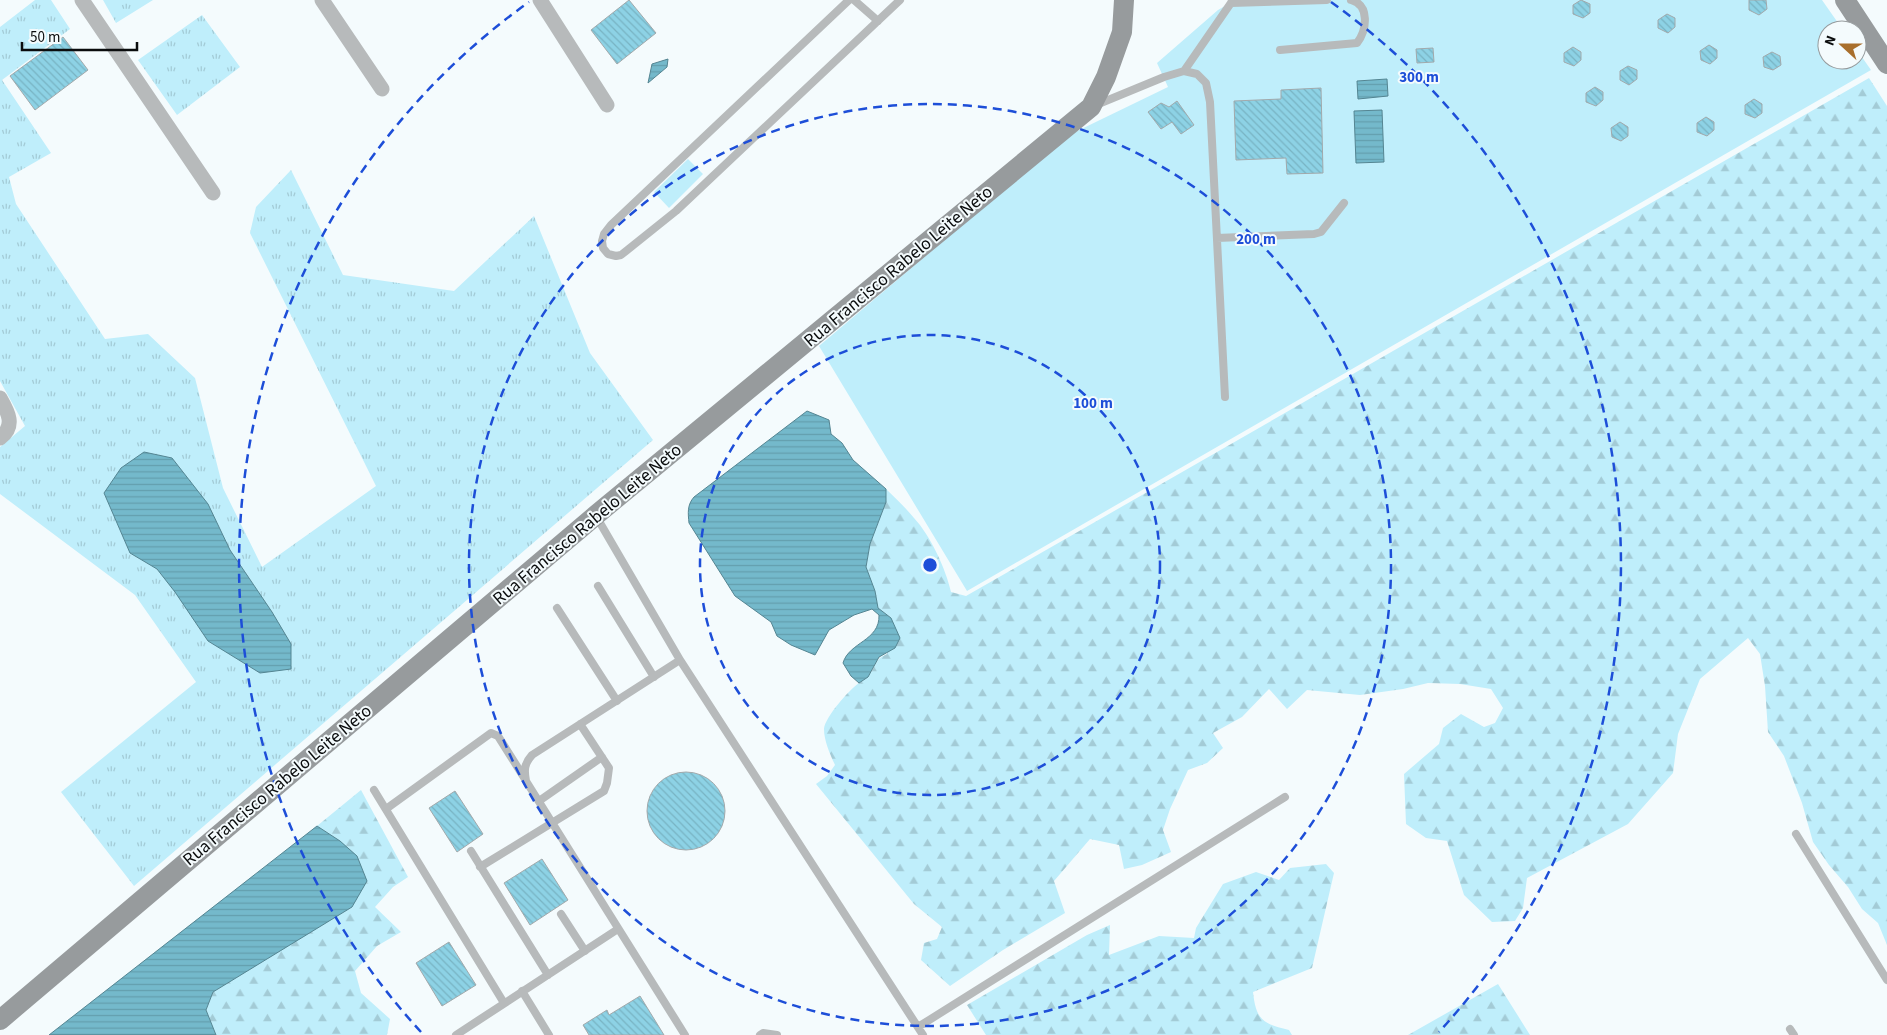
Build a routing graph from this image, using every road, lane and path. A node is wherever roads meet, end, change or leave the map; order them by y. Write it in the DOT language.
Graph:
graph roads {
  1 [pos="82,0"];
  2 [pos="322,0"];
  3 [pos="540,0"];
  4 [pos="849,0"];
  5 [pos="854,0"];
  6 [pos="900,0"];
  7 [pos="1124,0"];
  8 [pos="1327,0"];
  9 [pos="1351,0"];
  10 [pos="1845,0"];
  11 [pos="1232,2"];
  12 [pos="878,21"];
  13 [pos="1280,50"];
  14 [pos="1887,64"];
  15 [pos="1184,71"];
  16 [pos="382,90"];
  17 [pos="607,105"];
  18 [pos="1091,107"];
  19 [pos="213,193"];
  20 [pos="1344,203"];
  21 [pos="1217,238"];
  22 [pos="1225,397"];
  23 [pos="0,398"];
  24 [pos="0,438"];
  25 [pos="596,516"];
  26 [pos="598,586"];
  27 [pos="557,608"];
  28 [pos="680,660"];
  29 [pos="654,677"];
  30 [pos="616,701"];
  31 [pos="580,724"];
  32 [pos="602,757"];
  33 [pos="526,781"];
  34 [pos="374,790"];
  35 [pos="1285,798"];
  36 [pos="539,801"];
  37 [pos="386,809"];
  38 [pos="552,823"];
  39 [pos="1796,834"];
  40 [pos="470,851"];
  41 [pos="480,867"];
  42 [pos="561,914"];
  43 [pos="618,929"];
  44 [pos="585,951"];
  45 [pos="548,974"];
  46 [pos="1887,980"];
  47 [pos="522,991"];
  48 [pos="504,1003"];
  49 [pos="0,1020"];
  50 [pos="918,1027"];
  51 [pos="456,1035"];
  52 [pos="549,1035"];
  53 [pos="686,1035"];
  54 [pos="760,1035"];
  55 [pos="778,1035"];
  56 [pos="923,1035"];
  1 -- 19 [label="street"];
  2 -- 16 [label="street"];
  3 -- 17 [label="street"];
  4 -- 12 [label="lane"];
  5 -- 12 [label="lane"];
  6 -- 12 [label="lane"];
  7 -- 18 [label="street, Rua Francisco Rabelo Leite Neto"];
  8 -- 11 [label="lane"];
  9 -- 13 [label="lane"];
  10 -- 14 [label="street"];
  11 -- 15 [label="lane"];
  15 -- 18 [label="lane"];
  15 -- 21 [label="lane"];
  18 -- 25 [label="street, Rua Francisco Rabelo Leite Neto"];
  20 -- 21 [label="lane"];
  21 -- 22 [label="lane"];
  23 -- 24 [label="street"];
  25 -- 28 [label="lane"];
  25 -- 49 [label="street, Rua Francisco Rabelo Leite Neto"];
  26 -- 29 [label="lane"];
  27 -- 30 [label="lane"];
  28 -- 29 [label="lane"];
  28 -- 50 [label="lane"];
  29 -- 30 [label="lane"];
  30 -- 31 [label="lane"];
  31 -- 32 [label="lane"];
  31 -- 33 [label="lane"];
  32 -- 36 [label="lane"];
  32 -- 38 [label="lane"];
  33 -- 36 [label="lane"];
  33 -- 37 [label="lane"];
  34 -- 37 [label="lane"];
  35 -- 50 [label="lane"];
  36 -- 38 [label="lane"];
  37 -- 48 [label="lane"];
  38 -- 41 [label="lane"];
  38 -- 43 [label="lane"];
  39 -- 46 [label="lane"];
  40 -- 41 [label="lane"];
  41 -- 45 [label="lane"];
  42 -- 44 [label="lane"];
  43 -- 44 [label="lane"];
  43 -- 53 [label="lane"];
  44 -- 45 [label="lane"];
  45 -- 47 [label="lane"];
  47 -- 48 [label="lane"];
  47 -- 52 [label="lane"];
  48 -- 51 [label="lane"];
  50 -- 56 [label="lane"];
  54 -- 55 [label="lane"];
}
